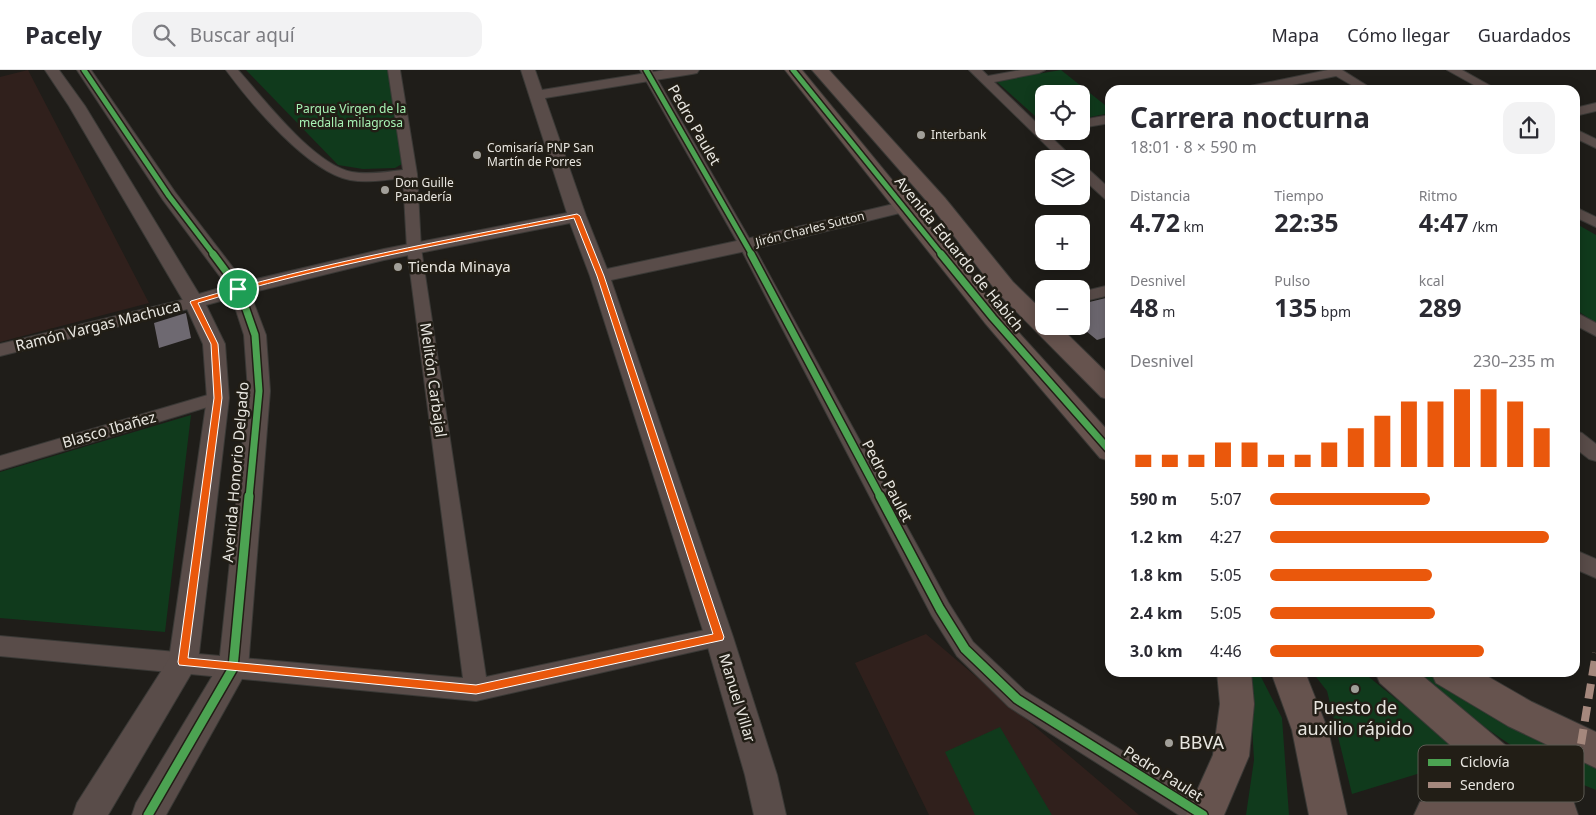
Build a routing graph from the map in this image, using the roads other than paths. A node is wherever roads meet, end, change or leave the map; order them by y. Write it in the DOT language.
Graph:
graph roads {
  1 [pos="52,70"];
  2 [pos="84,70"];
  3 [pos="232,70"];
  4 [pos="394,70"];
  5 [pos="528,70"];
  6 [pos="692,70"];
  7 [pos="793,70"];
  8 [pos="820,70"];
  9 [pos="975,70"];
  10 [pos="1039,70"];
  11 [pos="1453,70"];
  12 [pos="1335,71"];
  13 [pos="648,74"];
  14 [pos="987,80"];
  15 [pos="1272,85"];
  16 [pos="1359,85"];
  17 [pos="1482,85"];
  18 [pos="537,96"];
  19 [pos="1596,107"];
  20 [pos="1580,111"];
  21 [pos="1105,119"];
  22 [pos="1090,122"];
  23 [pos="1035,124"];
  24 [pos="1580,136"];
  25 [pos="1051,140"];
  26 [pos="1596,144"];
  27 [pos="1060,150"];
  28 [pos="410,174"];
  29 [pos="1090,178"];
  30 [pos="1105,191"];
  31 [pos="902,207"];
  32 [pos="1580,214"];
  33 [pos="577,216"];
  34 [pos="1596,223"];
  35 [pos="746,245"];
  36 [pos="414,248"];
  37 [pos="600,276"];
  38 [pos="238,289"];
  39 [pos="1105,291"];
  40 [pos="1090,295"];
  41 [pos="194,302"];
  42 [pos="1035,308"];
  43 [pos="1580,320"];
  44 [pos="1596,331"];
  45 [pos="1059,335"];
  46 [pos="0,350"];
  47 [pos="1105,385"];
  48 [pos="218,398"];
  49 [pos="1580,442"];
  50 [pos="1105,445"];
  51 [pos="1596,454"];
  52 [pos="0,463"];
  53 [pos="1580,561"];
  54 [pos="1596,569"];
  55 [pos="719,637"];
  56 [pos="0,646"];
  57 [pos="183,662"];
  58 [pos="233,668"];
  59 [pos="1234,677"];
  60 [pos="1290,677"];
  61 [pos="1398,677"];
  62 [pos="1457,677"];
  63 [pos="476,690"];
  64 [pos="1479,745"];
  65 [pos="1596,750"];
  66 [pos="1547,802"];
  67 [pos="1560,813"];
  68 [pos="90,815"];
  69 [pos="148,815"];
  70 [pos="770,815"];
  71 [pos="1204,815"];
  72 [pos="1328,815"];
  73 [pos="1433,815"];
  1 -- 41 [label="street, Avenida Honorio Delgado"];
  2 -- 38 [label="street, Avenida Honorio Delgado"];
  3 -- 28 [label="street"];
  4 -- 28 [label="street, Melitón Carbajal"];
  5 -- 18 [label="street, Manuel Villar"];
  6 -- 13 [label="street"];
  7 -- 31 [label="main road, Avenida Eduardo de Habich"];
  8 -- 42 [label="main road, Avenida Eduardo de Habich"];
  9 -- 14 [label="street"];
  10 -- 14 [label="street"];
  11 -- 17 [label="street"];
  12 -- 15 [label="street"];
  12 -- 16 [label="street"];
  13 -- 18 [label="street"];
  13 -- 35 [label="street, Pedro Paulet"];
  14 -- 23 [label="street"];
  18 -- 33 [label="street, Manuel Villar"];
  19 -- 20 [label="street"];
  21 -- 22 [label="street"];
  24 -- 26 [label="street"];
  25 -- 27 [label="street"];
  28 -- 36 [label="street, Melitón Carbajal"];
  29 -- 30 [label="street"];
  31 -- 35 [label="street, Jirón Charles Sutton"];
  31 -- 50 [label="main road, Avenida Eduardo de Habich"];
  32 -- 34 [label="street"];
  33 -- 36 [label="street, Ramón Vargas Machuca"];
  33 -- 37 [label="street, Manuel Villar"];
  35 -- 37 [label="street, Jirón Charles Sutton"];
  35 -- 71 [label="street, Pedro Paulet"];
  36 -- 38 [label="street, Ramón Vargas Machuca"];
  36 -- 63 [label="street, Melitón Carbajal"];
  37 -- 55 [label="street, Manuel Villar"];
  38 -- 41 [label="street, Ramón Vargas Machuca"];
  38 -- 58 [label="street, Avenida Honorio Delgado"];
  39 -- 40 [label="street"];
  41 -- 46 [label="street, Ramón Vargas Machuca"];
  41 -- 48 [label="street, Avenida Honorio Delgado"];
  43 -- 44 [label="street"];
  45 -- 47 [label="main road, Avenida Eduardo de Habich"];
  48 -- 52 [label="street, Blasco Ibañez"];
  48 -- 57 [label="street, Avenida Honorio Delgado"];
  49 -- 51 [label="street"];
  53 -- 54 [label="street"];
  55 -- 63 [label="street"];
  55 -- 70 [label="street, Manuel Villar"];
  56 -- 57 [label="street"];
  57 -- 58 [label="street"];
  57 -- 68 [label="street, Avenida Honorio Delgado"];
  58 -- 63 [label="street"];
  58 -- 69 [label="street, Avenida Honorio Delgado"];
  59 -- 71 [label="main road"];
  60 -- 72 [label="main road"];
  61 -- 64 [label="main road"];
  62 -- 65 [label="main road"];
  66 -- 67 [label="main road"];
  67 -- 73 [label="main road"];
}
